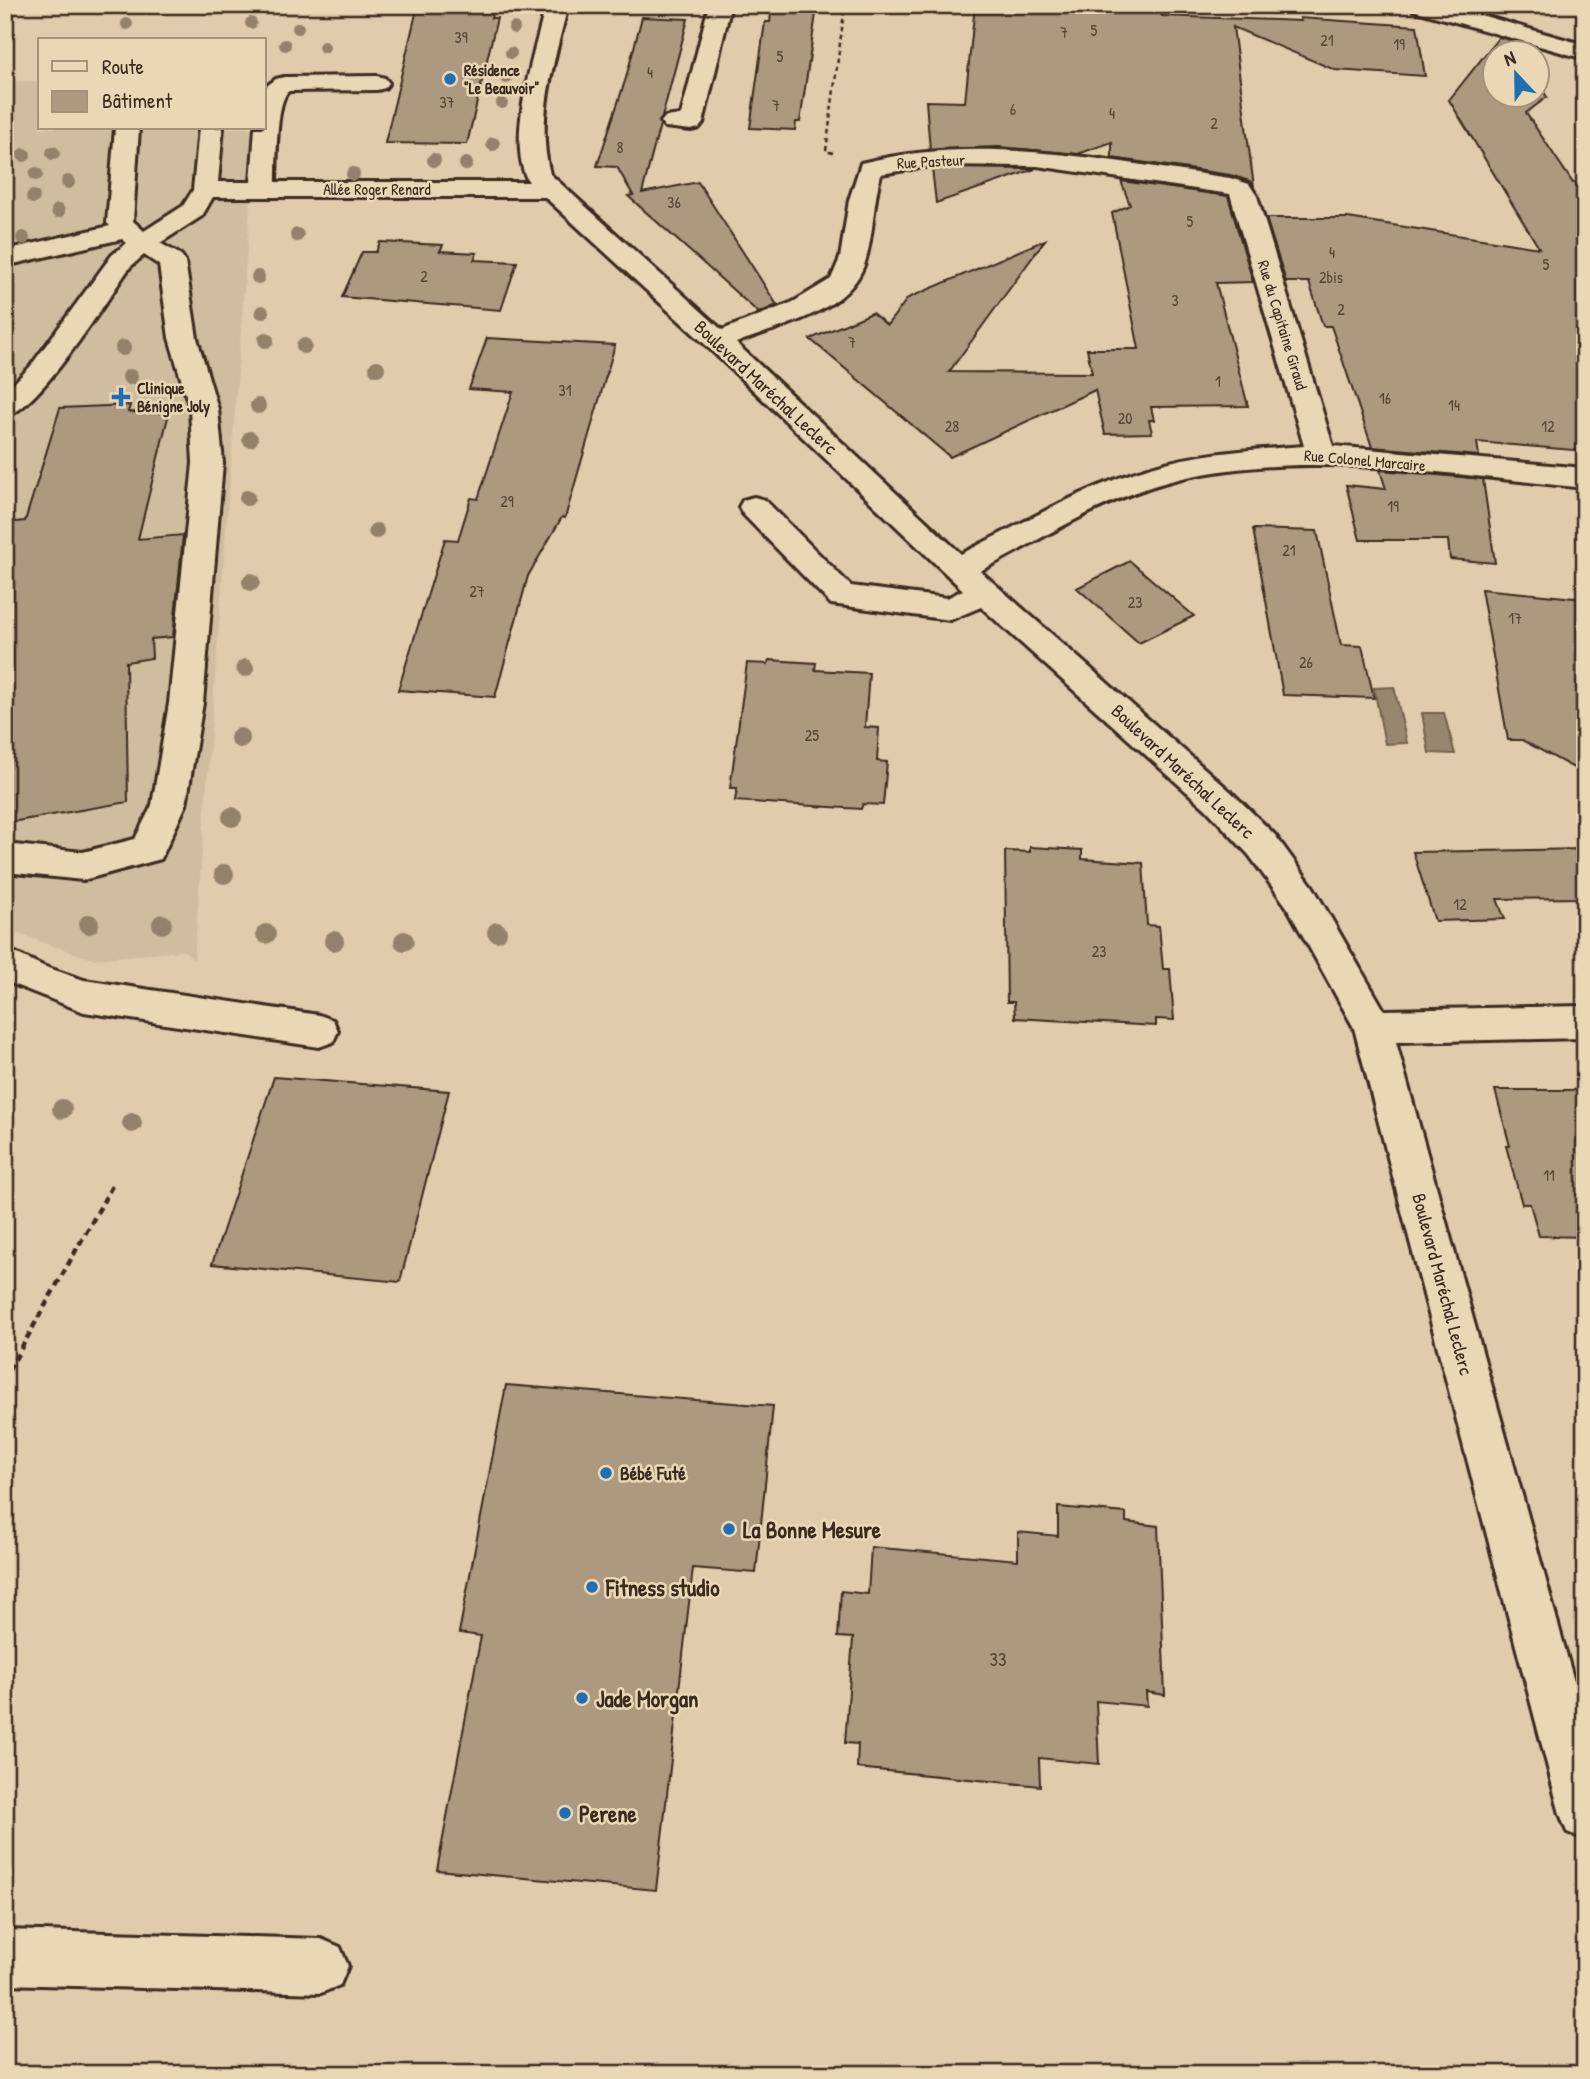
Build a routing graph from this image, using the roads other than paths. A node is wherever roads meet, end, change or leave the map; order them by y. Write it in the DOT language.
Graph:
graph roads {
  1 [pos="557,5"];
  2 [pos="720,5"];
  3 [pos="1420,5"];
  4 [pos="1585,52"];
  5 [pos="377,83"];
  6 [pos="673,122"];
  7 [pos="127,130"];
  8 [pos="211,130"];
  9 [pos="548,188"];
  10 [pos="262,189"];
  11 [pos="205,190"];
  12 [pos="1244,196"];
  13 [pos="134,237"];
  14 [pos="5,258"];
  15 [pos="718,341"];
  16 [pos="5,408"];
  17 [pos="1321,454"];
  18 [pos="1585,478"];
  19 [pos="754,507"];
  20 [pos="958,569"];
  21 [pos="985,593"];
  22 [pos="5,859"];
  23 [pos="5,963"];
  24 [pos="1585,1022"];
  25 [pos="1373,1026"];
  26 [pos="319,1031"];
  27 [pos="1585,1814"];
  28 [pos="5,1957"];
  29 [pos="321,1966"];
  1 -- 9 [label="street, Boulevard Maréchal Leclerc"];
  2 -- 6 [label="street"];
  3 -- 4 [label="street"];
  5 -- 10 [label="street"];
  7 -- 13 [label="street"];
  8 -- 11 [label="street"];
  9 -- 10 [label="street, Allée Roger Renard"];
  9 -- 15 [label="street, Boulevard Maréchal Leclerc"];
  10 -- 11 [label="street, Allée Roger Renard"];
  11 -- 13 [label="street"];
  12 -- 15 [label="street, Rue Pasteur"];
  12 -- 17 [label="street, Rue du Capitaine Giraud"];
  13 -- 14 [label="street"];
  13 -- 16 [label="street"];
  13 -- 22 [label="street"];
  15 -- 20 [label="street, Boulevard Maréchal Leclerc"];
  17 -- 18 [label="street, Rue Colonel Marcaire"];
  17 -- 20 [label="street, Rue Colonel Marcaire"];
  19 -- 21 [label="street"];
  20 -- 21 [label="street, Boulevard Maréchal Leclerc"];
  21 -- 25 [label="street, Boulevard Maréchal Leclerc"];
  23 -- 26 [label="street"];
  24 -- 25 [label="street"];
  25 -- 27 [label="street, Boulevard Maréchal Leclerc"];
  28 -- 29 [label="street"];
}
